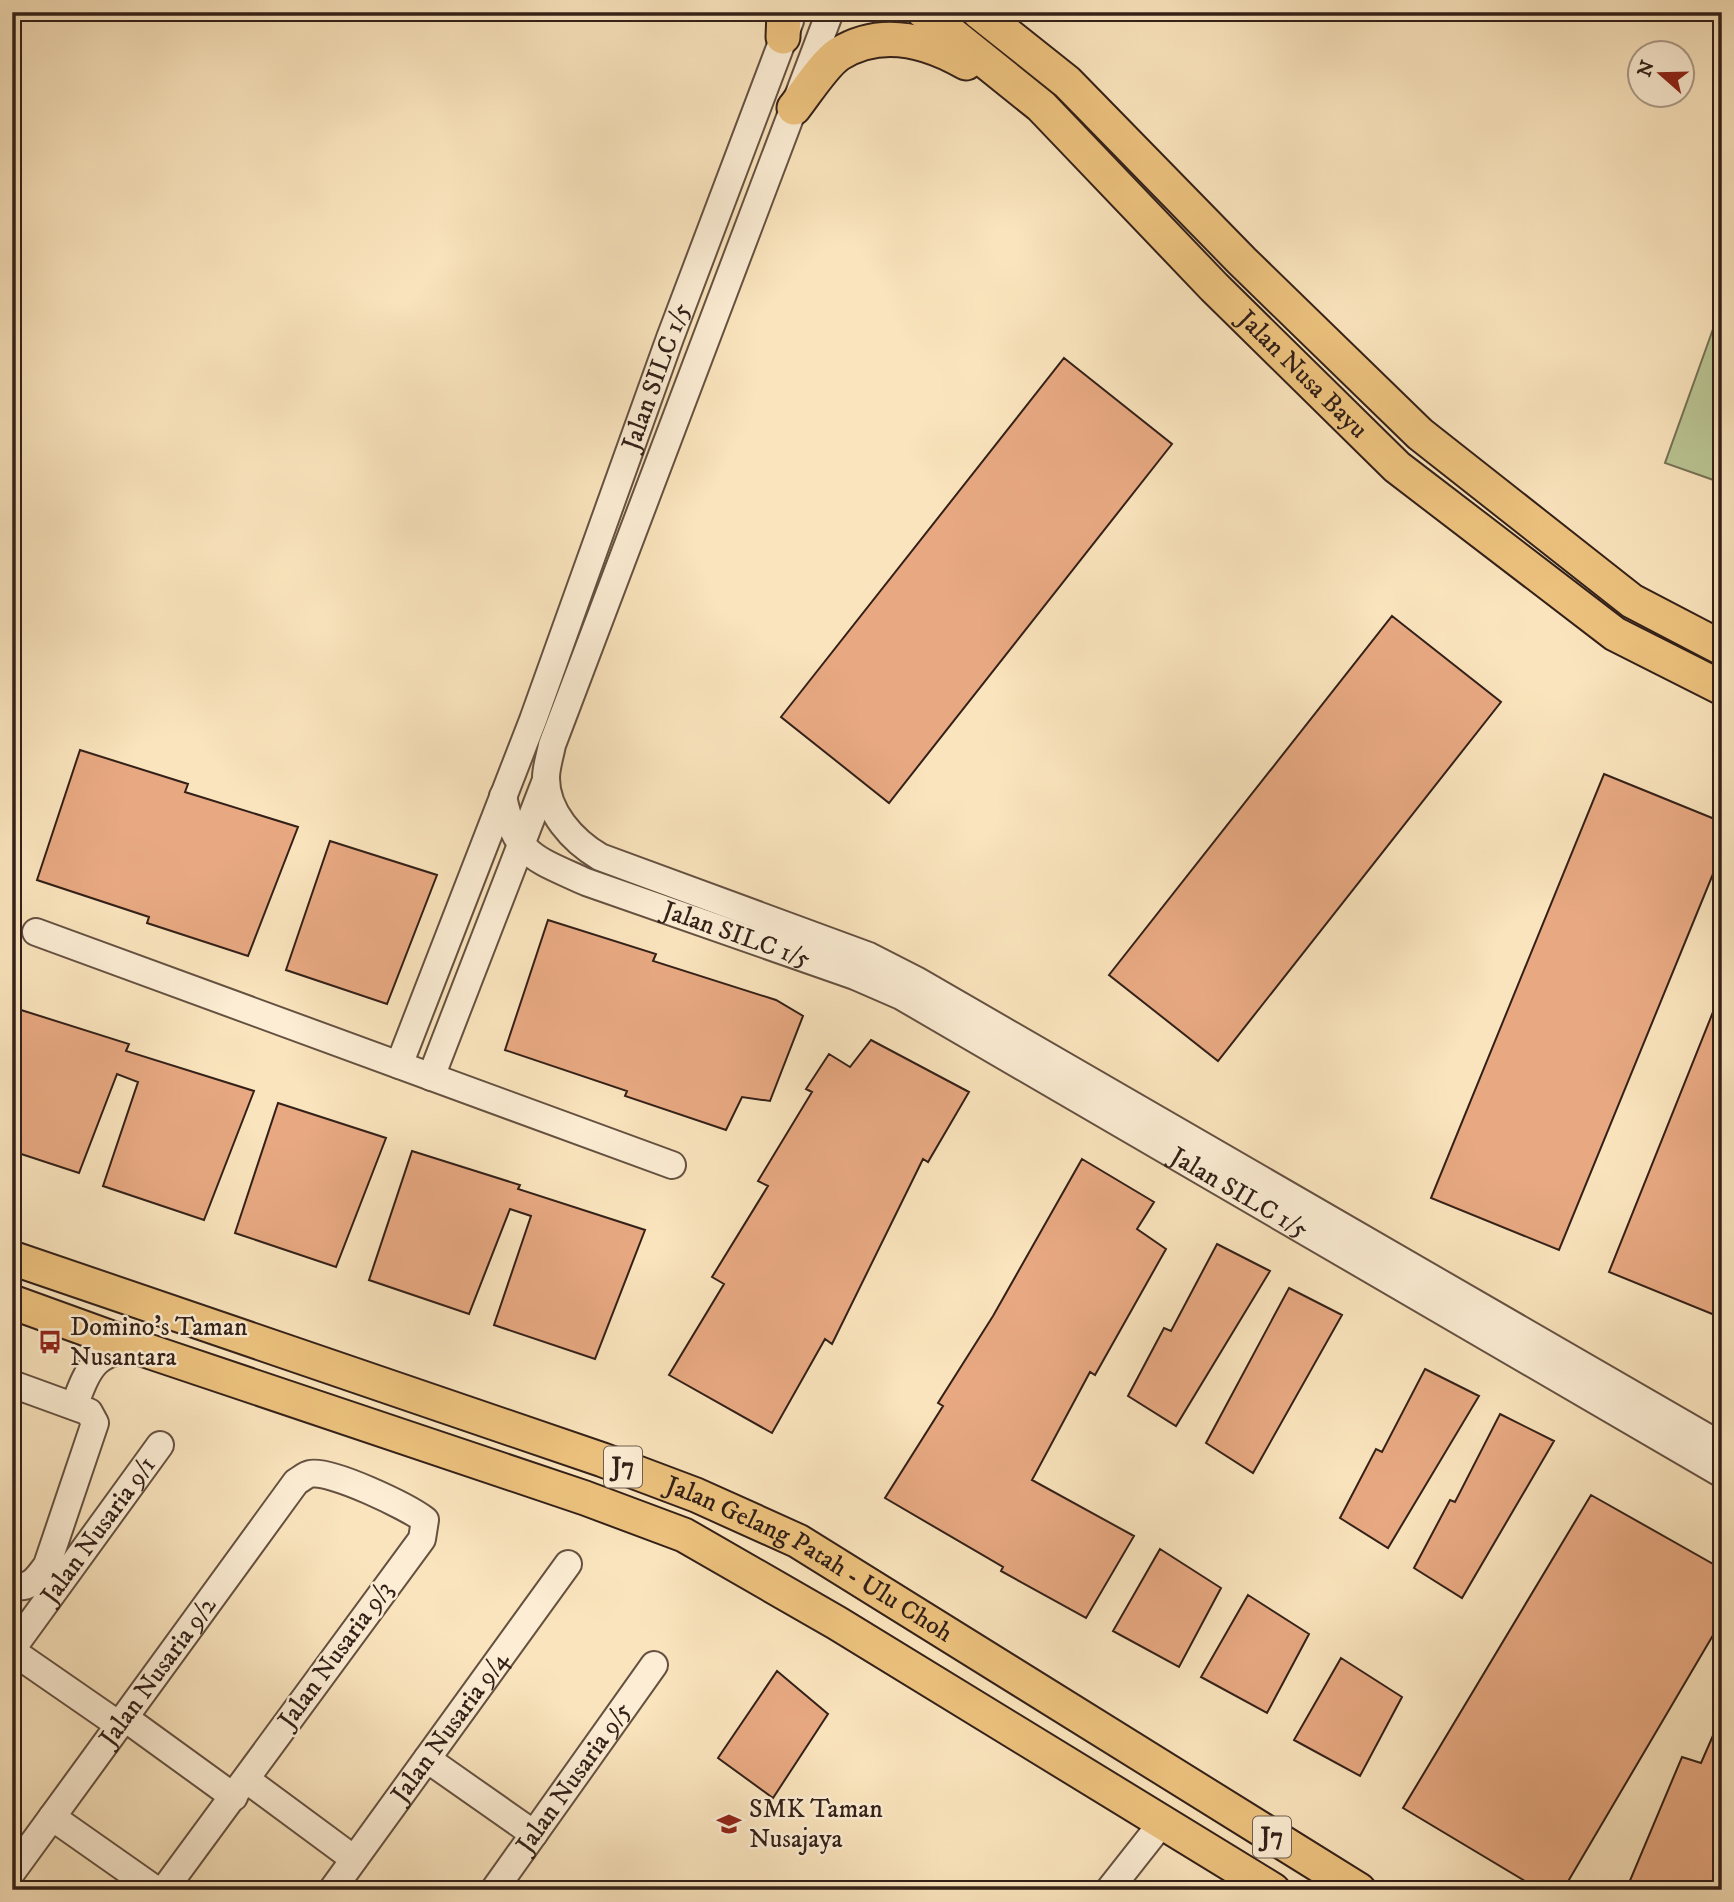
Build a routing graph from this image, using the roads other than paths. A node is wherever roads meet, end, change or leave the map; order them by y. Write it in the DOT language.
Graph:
graph roads {
  1 [pos="830,12"];
  2 [pos="923,12"];
  3 [pos="979,12"];
  4 [pos="787,21"];
  5 [pos="1041,106"];
  6 [pos="794,108"];
  7 [pos="1722,648"];
  8 [pos="1722,688"];
  9 [pos="546,780"];
  10 [pos="503,796"];
  11 [pos="522,848"];
  12 [pos="36,932"];
  13 [pos="436,969"];
  14 [pos="468,982"];
  15 [pos="400,1065"];
  16 [pos="431,1077"];
  17 [pos="671,1165"];
  18 [pos="12,1258"];
  19 [pos="12,1302"];
  20 [pos="57,1318"];
  21 [pos="139,1349"];
  22 [pos="88,1368"];
  23 [pos="12,1384"];
  24 [pos="74,1406"];
  25 [pos="160,1445"];
  26 [pos="1722,1446"];
  27 [pos="309,1474"];
  28 [pos="1722,1474"];
  29 [pos="568,1564"];
  30 [pos="23,1584"];
  31 [pos="12,1650"];
  32 [pos="654,1665"];
  33 [pos="122,1721"];
  34 [pos="427,1759"];
  35 [pos="240,1788"];
  36 [pos="52,1817"];
  37 [pos="1161,1824"];
  38 [pos="534,1834"];
  39 [pos="354,1860"];
  40 [pos="12,1872"];
  41 [pos="156,1890"];
  42 [pos="164,1890"];
  43 [pos="332,1890"];
  44 [pos="494,1890"];
  45 [pos="1109,1890"];
  46 [pos="1273,1890"];
  47 [pos="1359,1890"];
  1 -- 6 [label="street, Jalan SILC 1/5"];
  2 -- 5 [label="main road, Jalan Nusa Bayu"];
  3 -- 7 [label="main road, Jalan Nusa Bayu"];
  4 -- 10 [label="street, Jalan SILC 1/5"];
  5 -- 6 [label="main road"];
  5 -- 8 [label="main road, Jalan Nusa Bayu"];
  6 -- 9 [label="street, Jalan SILC 1/5"];
  9 -- 11 [label="street"];
  9 -- 26 [label="street, Jalan SILC 1/5"];
  10 -- 11 [label="street"];
  10 -- 13 [label="street, Jalan SILC 1/5"];
  11 -- 14 [label="street"];
  11 -- 28 [label="street, Jalan SILC 1/5"];
  12 -- 15 [label="street"];
  13 -- 14 [label="street"];
  13 -- 15 [label="street, Jalan SILC 1/5"];
  14 -- 16 [label="street"];
  15 -- 16 [label="street"];
  16 -- 17 [label="street"];
  18 -- 47 [label="main road, Jalan Gelang Patah - Ulu Choh / J7"];
  19 -- 20 [label="main road, Jalan Gelang Patah - Ulu Choh / J7"];
  20 -- 21 [label="main road, Jalan Gelang Patah - Ulu Choh / J7"];
  20 -- 22 [label="street"];
  21 -- 22 [label="street"];
  21 -- 37 [label="main road, Jalan Gelang Patah - Ulu Choh / J7"];
  22 -- 24 [label="street"];
  23 -- 24 [label="street"];
  24 -- 30 [label="street"];
  25 -- 31 [label="street, Jalan Nusaria 9/1"];
  27 -- 33 [label="street, Jalan Nusaria 9/2"];
  27 -- 35 [label="street, Jalan Nusaria 9/3"];
  29 -- 34 [label="street, Jalan Nusaria 9/4"];
  31 -- 33 [label="street"];
  32 -- 38 [label="street, Jalan Nusaria 9/5"];
  33 -- 35 [label="street"];
  33 -- 36 [label="street, Jalan Nusaria 9/2"];
  34 -- 38 [label="street"];
  34 -- 39 [label="street, Jalan Nusaria 9/4"];
  35 -- 39 [label="street"];
  35 -- 42 [label="street, Jalan Nusaria 9/3"];
  36 -- 40 [label="street, Jalan Nusaria 9/2"];
  36 -- 41 [label="street"];
  37 -- 45 [label="street"];
  37 -- 46 [label="main road, Jalan Gelang Patah - Ulu Choh / J7"];
  38 -- 44 [label="street, Jalan Nusaria 9/5"];
  39 -- 43 [label="street, Jalan Nusaria 9/4"];
}
